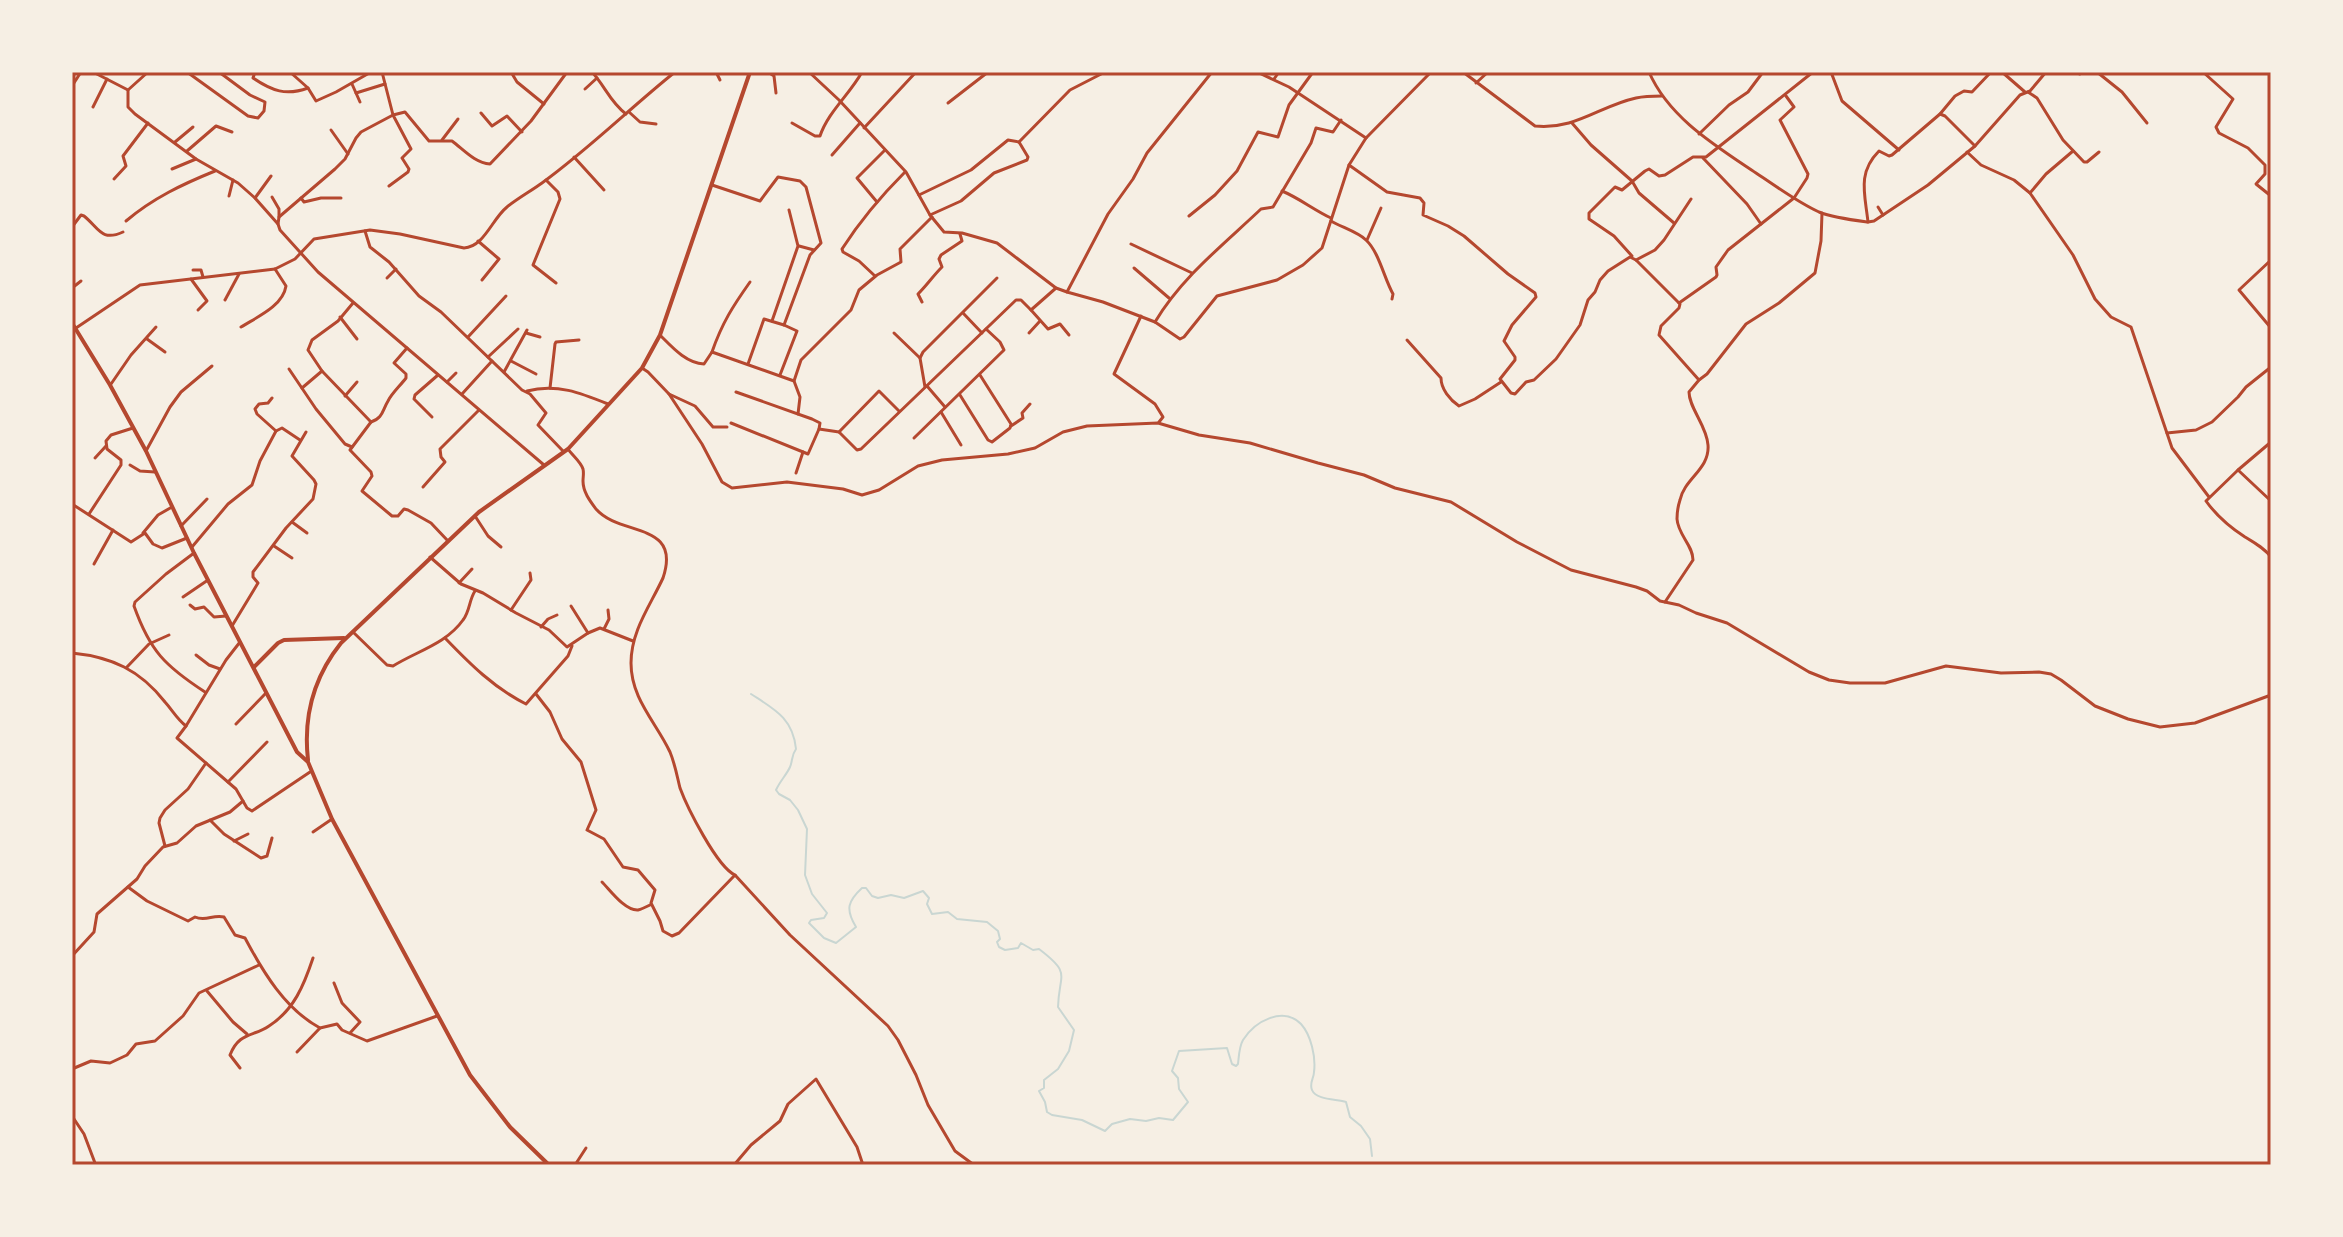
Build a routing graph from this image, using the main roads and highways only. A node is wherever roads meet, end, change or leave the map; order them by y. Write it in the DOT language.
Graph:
graph roads {
  1 [pos="750,72"];
  2 [pos="74,326"];
  3 [pos="345,638"];
  4 [pos="254,667"];
  5 [pos="308,762"];
  6 [pos="549,1165"];
  1 -- 3 [label="highway"];
  2 -- 4 [label="highway"];
  3 -- 4 [label="highway"];
  3 -- 5 [label="highway"];
  4 -- 5 [label="highway"];
  5 -- 6 [label="highway"];
}
